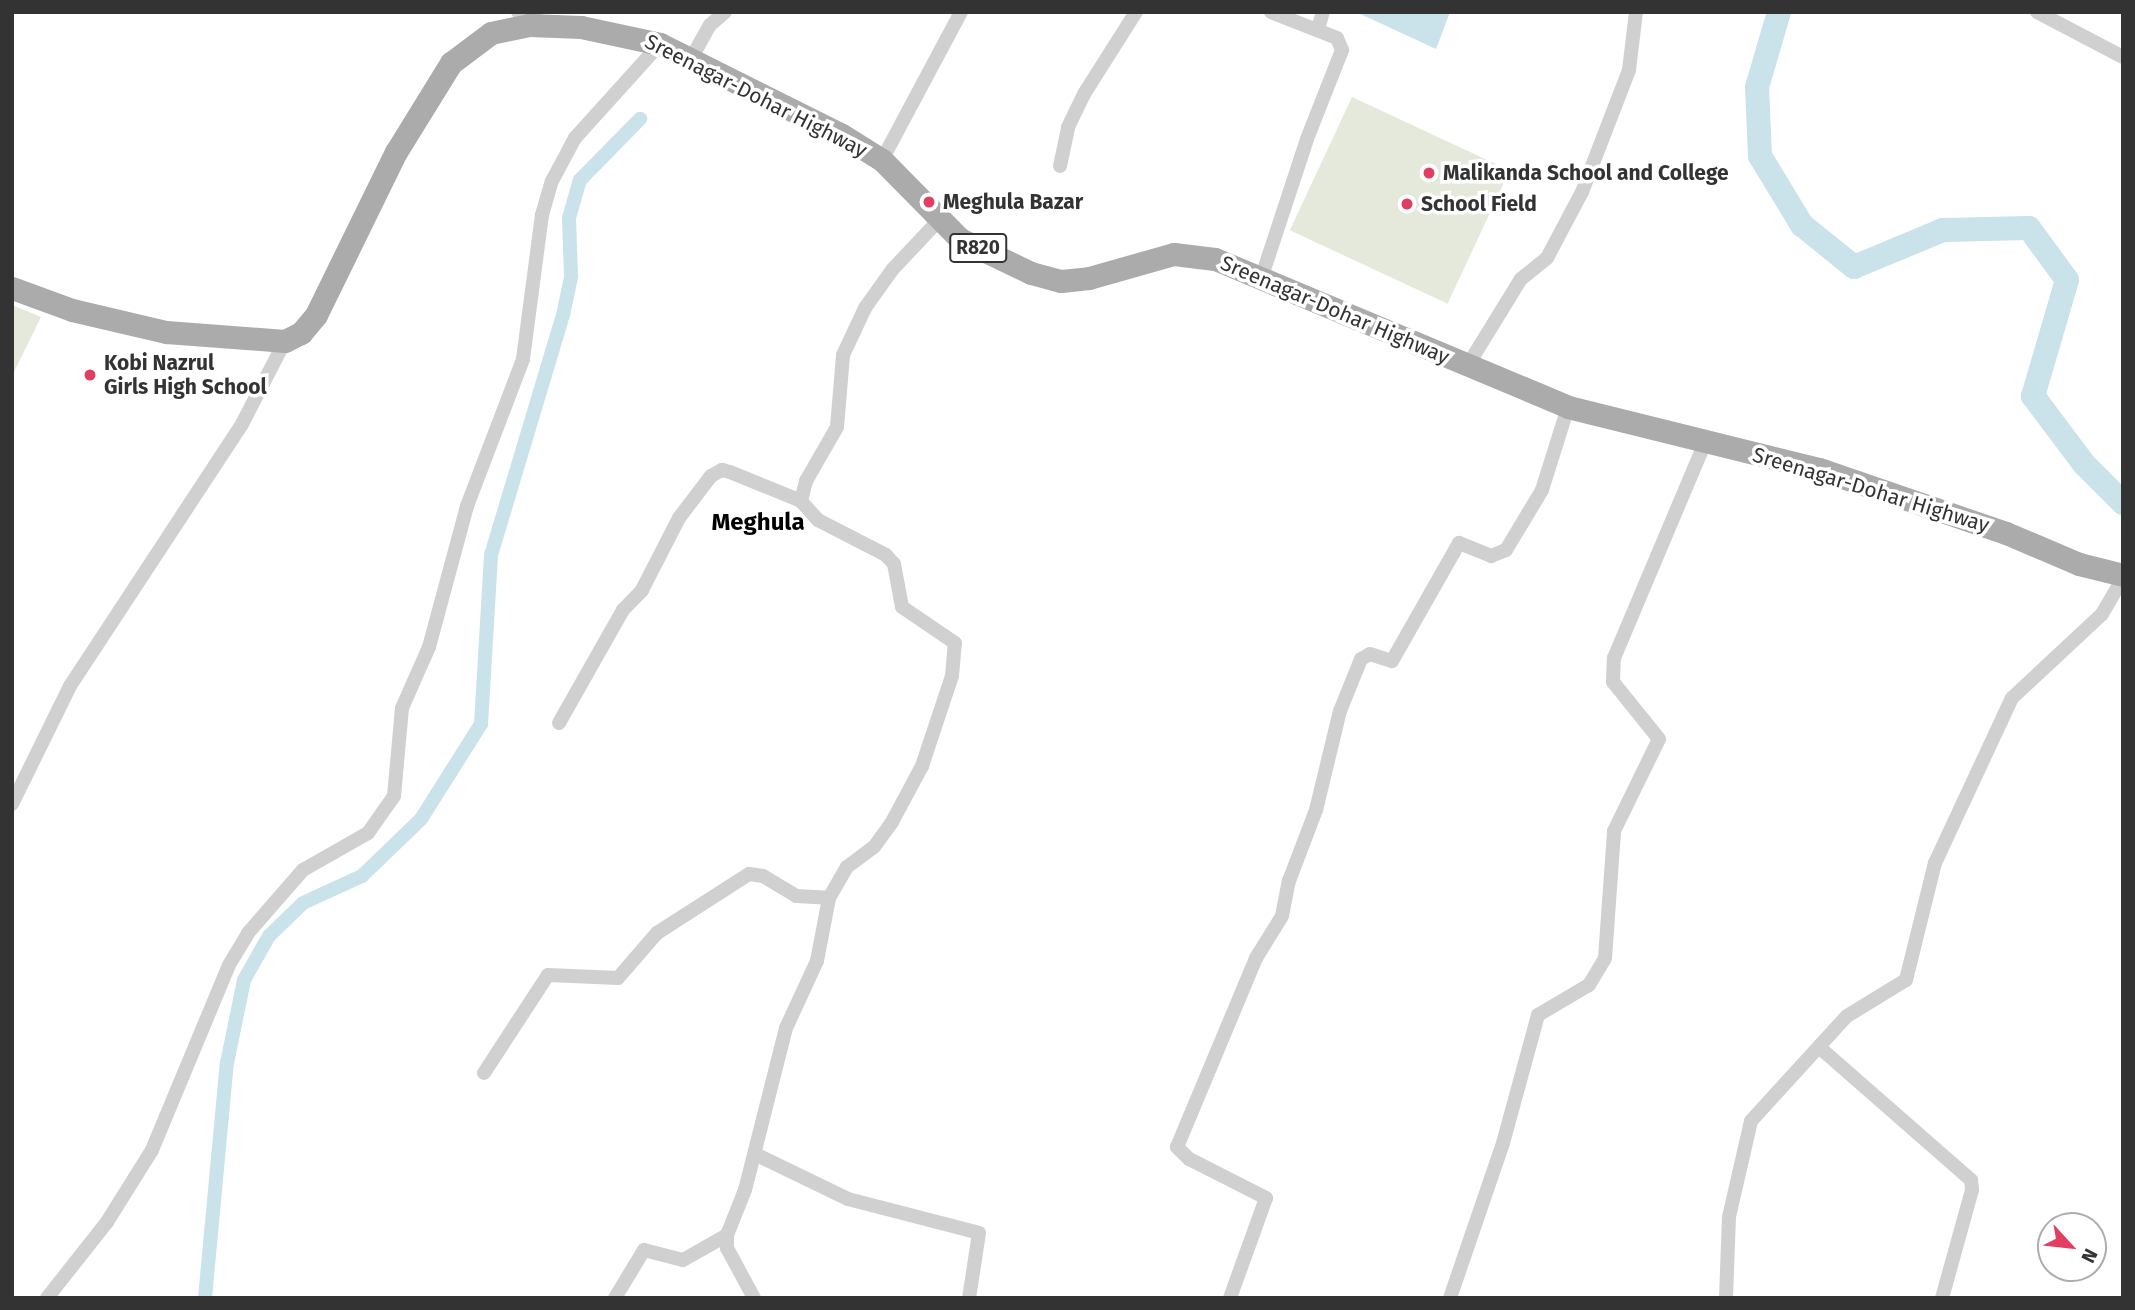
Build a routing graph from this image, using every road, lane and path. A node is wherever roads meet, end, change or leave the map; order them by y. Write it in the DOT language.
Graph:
graph roads {
  1 [pos="517,12"];
  2 [pos="725,12"];
  3 [pos="961,12"];
  4 [pos="1136,12"];
  5 [pos="1271,12"];
  6 [pos="1323,12"];
  7 [pos="1636,12"];
  8 [pos="2037,12"];
  9 [pos="548,25"];
  10 [pos="1318,29"];
  11 [pos="660,44"];
  12 [pos="2123,57"];
  13 [pos="691,59"];
  14 [pos="882,160"];
  15 [pos="1060,166"];
  16 [pos="939,220"];
  17 [pos="1262,276"];
  18 [pos="12,288"];
  19 [pos="285,341"];
  20 [pos="1468,365"];
  21 [pos="1568,407"];
  22 [pos="1706,440"];
  23 [pos="801,501"];
  24 [pos="2123,577"];
  25 [pos="559,723"];
  26 [pos="12,804"];
  27 [pos="830,898"];
  28 [pos="1819,1047"];
  29 [pos="484,1073"];
  30 [pos="755,1154"];
  31 [pos="727,1235"];
  32 [pos="47,1298"];
  33 [pos="615,1298"];
  34 [pos="754,1298"];
  35 [pos="970,1298"];
  36 [pos="1230,1298"];
  37 [pos="1450,1298"];
  38 [pos="1726,1298"];
  39 [pos="1942,1298"];
  1 -- 9 [label="street"];
  2 -- 13 [label="street"];
  3 -- 14 [label="street"];
  4 -- 15 [label="street"];
  5 -- 10 [label="street"];
  6 -- 10 [label="street"];
  7 -- 20 [label="street"];
  8 -- 12 [label="street"];
  9 -- 11 [label="main road, Sreenagar-Dohar Highway / R820"];
  9 -- 19 [label="main road, Sreenagar-Dohar Highway / R820"];
  10 -- 17 [label="street"];
  11 -- 13 [label="main road, Sreenagar-Dohar Highway / R820"];
  11 -- 32 [label="street"];
  13 -- 14 [label="main road, Sreenagar-Dohar Highway / R820"];
  14 -- 16 [label="main road, Sreenagar-Dohar Highway / R820"];
  16 -- 17 [label="main road, Sreenagar-Dohar Highway / R820"];
  16 -- 23 [label="street"];
  17 -- 20 [label="main road, Sreenagar-Dohar Highway / R820"];
  18 -- 19 [label="main road"];
  19 -- 26 [label="street"];
  20 -- 21 [label="main road, Sreenagar-Dohar Highway / R820"];
  21 -- 22 [label="main road, Sreenagar-Dohar Highway / R820"];
  21 -- 36 [label="street"];
  22 -- 24 [label="main road, Sreenagar-Dohar Highway / R820"];
  22 -- 37 [label="street"];
  23 -- 25 [label="street"];
  23 -- 27 [label="street"];
  24 -- 28 [label="street"];
  27 -- 29 [label="street"];
  27 -- 30 [label="street"];
  28 -- 38 [label="street"];
  28 -- 39 [label="street"];
  30 -- 31 [label="street"];
  30 -- 35 [label="street"];
  31 -- 33 [label="street"];
  31 -- 34 [label="street"];
}
